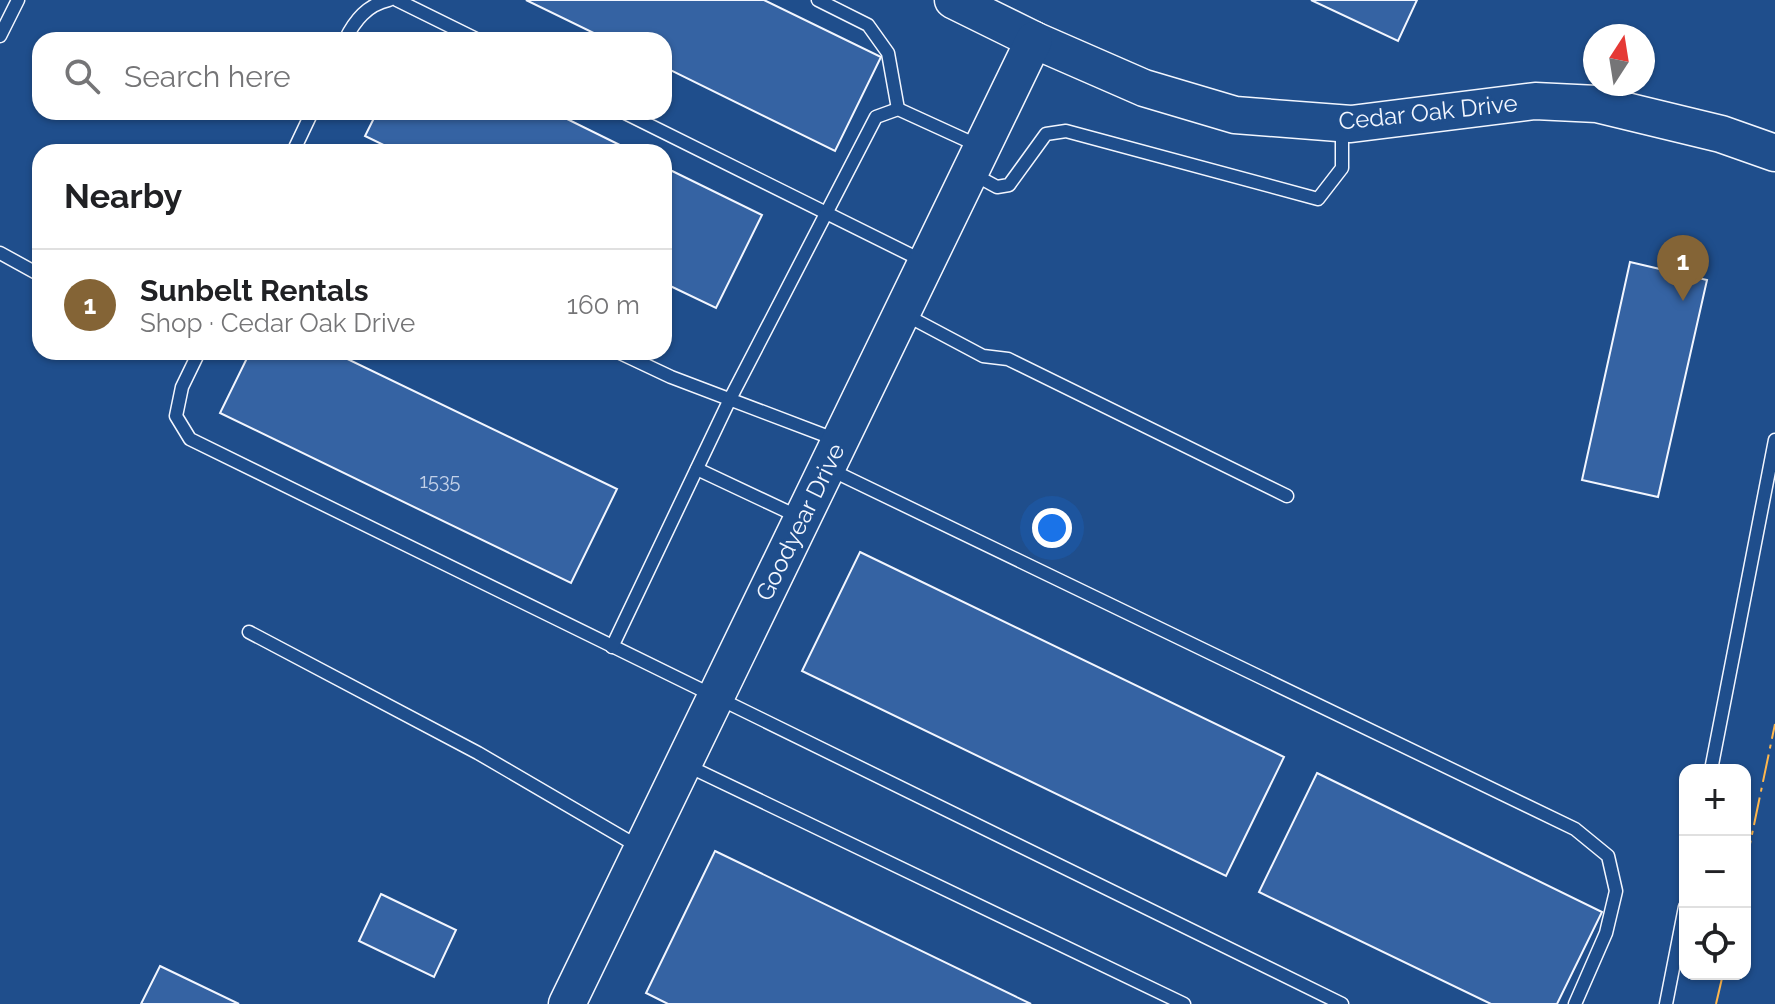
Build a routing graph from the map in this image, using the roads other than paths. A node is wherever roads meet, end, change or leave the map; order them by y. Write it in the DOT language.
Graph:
graph roads {
  1 [pos="18,0"];
  2 [pos="389,0"];
  3 [pos="397,0"];
  4 [pos="818,0"];
  5 [pos="953,0"];
  6 [pos="349,32"];
  7 [pos="462,32"];
  8 [pos="0,36"];
  9 [pos="1034,40"];
  10 [pos="898,109"];
  11 [pos="308,120"];
  12 [pos="639,120"];
  13 [pos="1342,123"];
  14 [pos="297,144"];
  15 [pos="1775,153"];
  16 [pos="976,160"];
  17 [pos="827,213"];
  18 [pos="0,253"];
  19 [pos="926,262"];
  20 [pos="32,271"];
  21 [pos="902,312"];
  22 [pos="195,360"];
  23 [pos="635,360"];
  24 [pos="730,399"];
  25 [pos="1775,440"];
  26 [pos="833,454"];
  27 [pos="697,469"];
  28 [pos="1287,496"];
  29 [pos="802,518"];
  30 [pos="249,632"];
  31 [pos="612,647"];
  32 [pos="715,698"];
  33 [pos="683,763"];
  34 [pos="1712,764"];
  35 [pos="641,849"];
  36 [pos="1685,908"];
  37 [pos="567,1004"];
  38 [pos="1182,1004"];
  39 [pos="1342,1004"];
  40 [pos="1575,1004"];
  41 [pos="1666,1004"];
  1 -- 8 [label="lane"];
  2 -- 6 [label="lane"];
  3 -- 7 [label="lane"];
  4 -- 10 [label="lane"];
  5 -- 9 [label="street, Cedar Oak Drive"];
  9 -- 13 [label="street, Cedar Oak Drive"];
  9 -- 16 [label="street, Goodyear Drive"];
  10 -- 16 [label="lane"];
  10 -- 17 [label="lane"];
  11 -- 14 [label="lane"];
  12 -- 17 [label="lane"];
  13 -- 15 [label="street, Cedar Oak Drive"];
  13 -- 16 [label="lane"];
  16 -- 19 [label="street, Goodyear Drive"];
  17 -- 19 [label="lane"];
  17 -- 24 [label="lane"];
  18 -- 20 [label="lane"];
  19 -- 21 [label="street, Goodyear Drive"];
  21 -- 26 [label="street, Goodyear Drive"];
  21 -- 28 [label="lane"];
  22 -- 31 [label="lane"];
  23 -- 24 [label="lane"];
  24 -- 26 [label="lane"];
  24 -- 27 [label="lane"];
  25 -- 34 [label="lane"];
  26 -- 29 [label="street, Goodyear Drive"];
  26 -- 40 [label="lane"];
  27 -- 29 [label="lane"];
  27 -- 31 [label="lane"];
  29 -- 32 [label="street, Goodyear Drive"];
  30 -- 35 [label="lane"];
  31 -- 32 [label="lane"];
  32 -- 33 [label="street, Goodyear Drive"];
  32 -- 39 [label="lane"];
  33 -- 35 [label="street, Goodyear Drive"];
  33 -- 38 [label="lane"];
  35 -- 37 [label="street, Goodyear Drive"];
  36 -- 41 [label="lane"];
}
